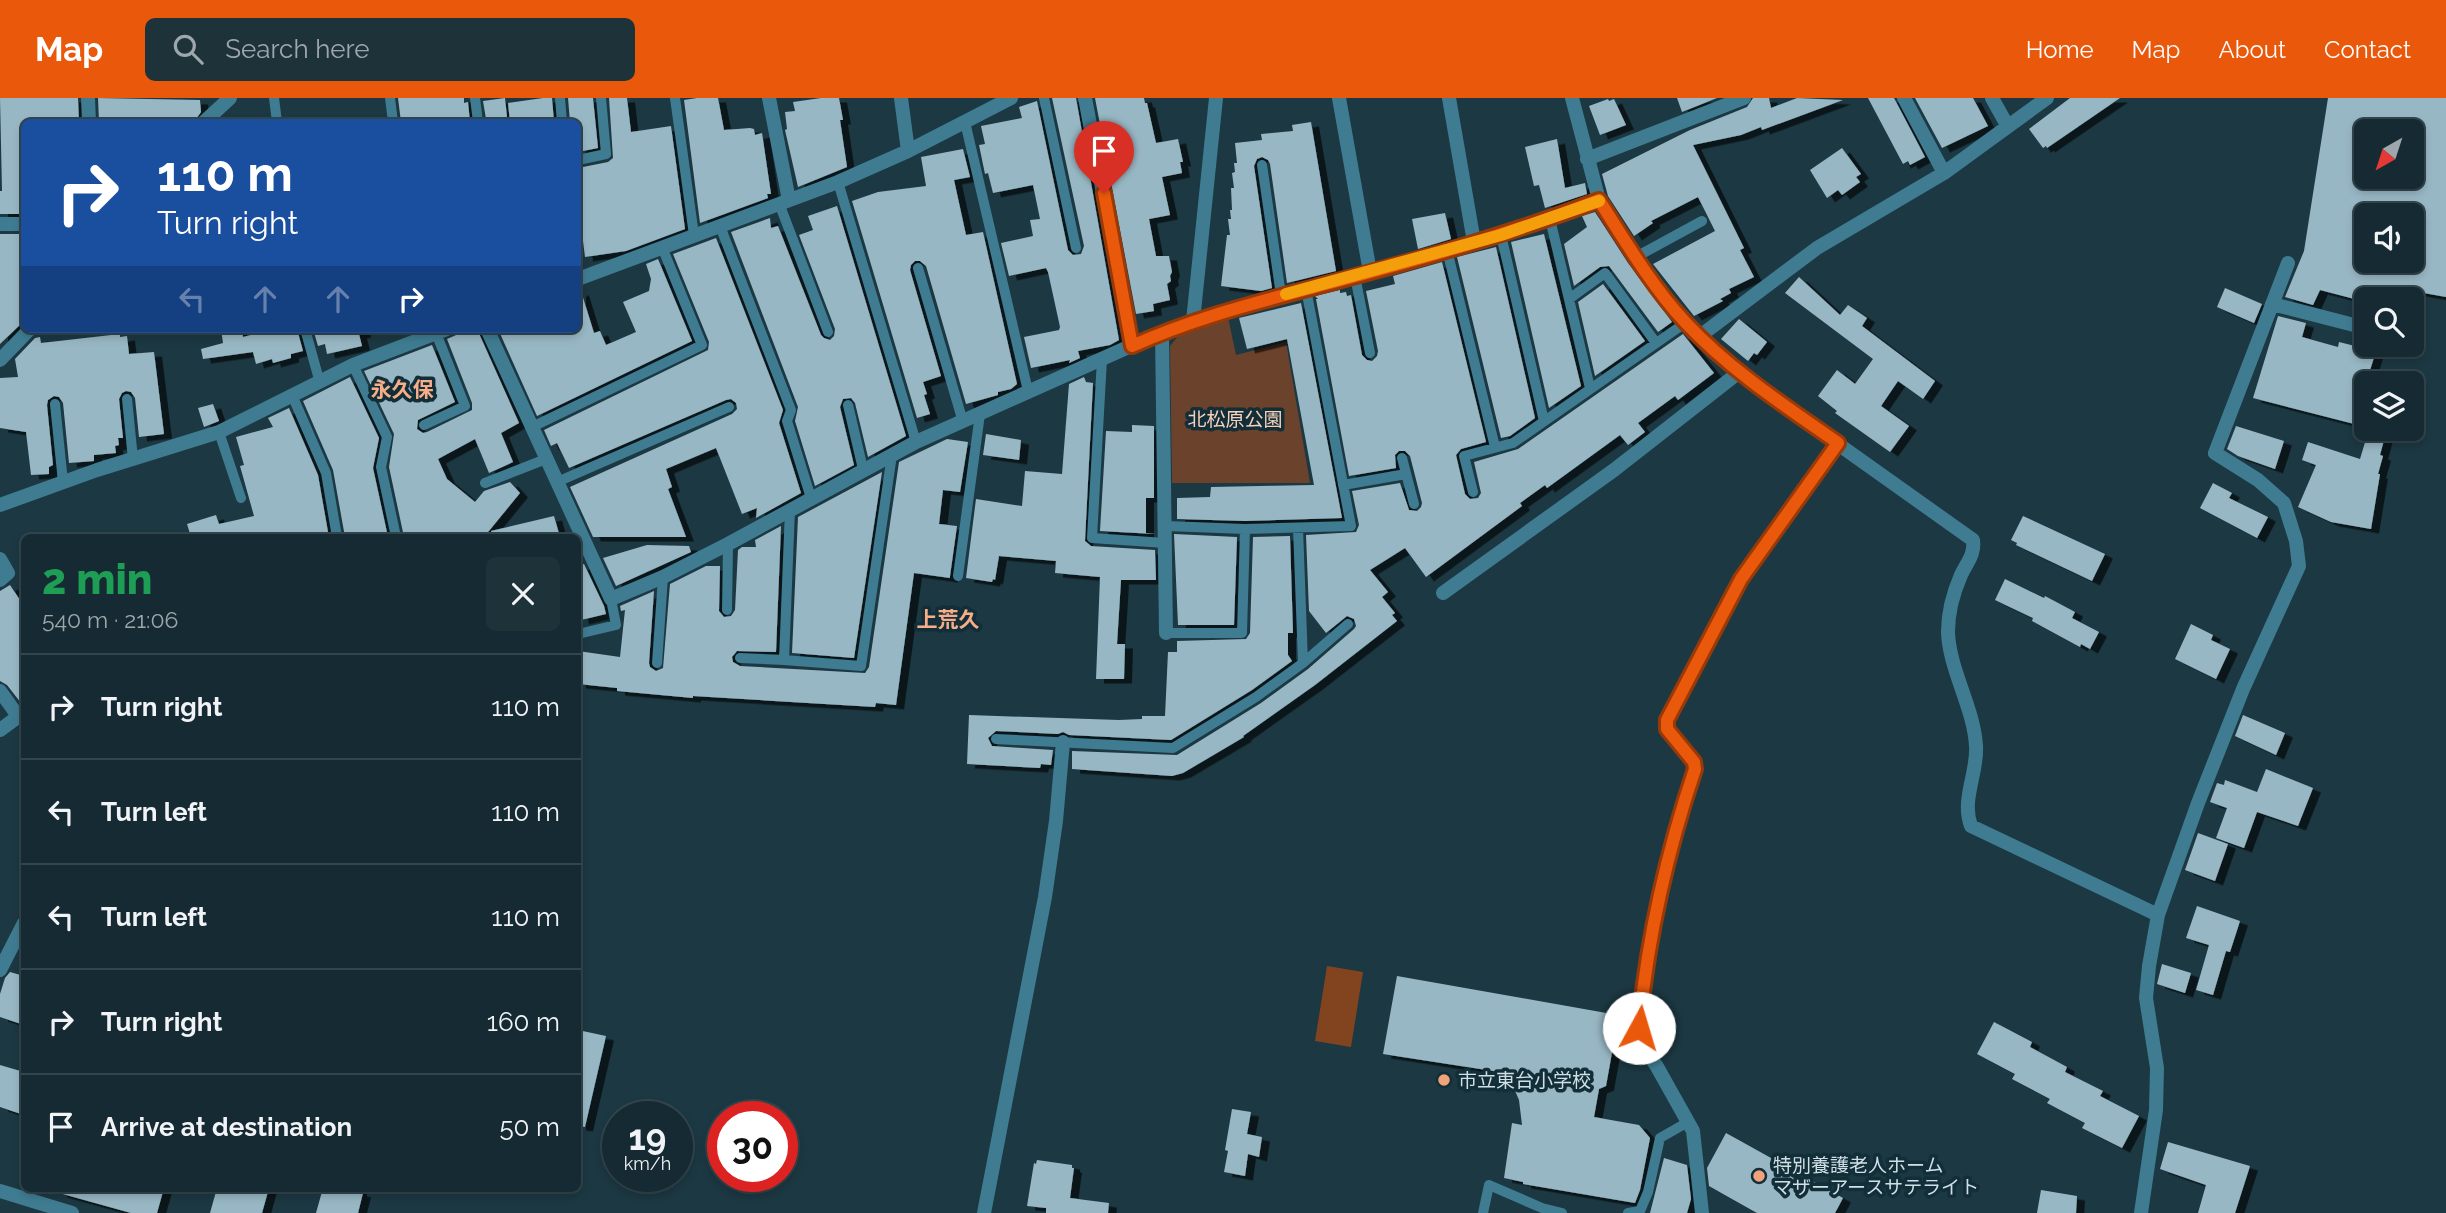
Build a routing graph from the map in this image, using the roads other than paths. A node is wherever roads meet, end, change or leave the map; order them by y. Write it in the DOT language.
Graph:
graph roads {
  1 [pos="88,98"];
  2 [pos="230,98"];
  3 [pos="274,98"];
  4 [pos="390,98"];
  5 [pos="475,98"];
  6 [pos="560,98"];
  7 [pos="601,98"];
  8 [pos="675,98"];
  9 [pos="769,98"];
  10 [pos="901,98"];
  11 [pos="1011,98"];
  12 [pos="1044,98"];
  13 [pos="1085,98"];
  14 [pos="1216,98"];
  15 [pos="1339,98"];
  16 [pos="1449,98"];
  17 [pos="1572,98"];
  18 [pos="1744,98"];
  19 [pos="1904,98"];
  20 [pos="1993,98"];
  21 [pos="2047,98"];
  22 [pos="1720,102"];
  23 [pos="990,103"];
  24 [pos="89,119"];
  25 [pos="207,119"];
  26 [pos="277,119"];
  27 [pos="393,119"];
  28 [pos="478,119"];
  29 [pos="562,119"];
  30 [pos="965,122"];
  31 [pos="2007,125"];
  32 [pos="908,152"];
  33 [pos="581,159"];
  34 [pos="1587,159"];
  35 [pos="1262,165"];
  36 [pos="1944,173"];
  37 [pos="838,181"];
  38 [pos="1599,200"];
  39 [pos="784,202"];
  40 [pos="1550,219"];
  41 [pos="1702,221"];
  42 [pos="0,224"];
  43 [pos="21,224"];
  44 [pos="720,226"];
  45 [pos="694,235"];
  46 [pos="1501,235"];
  47 [pos="1474,242"];
  48 [pos="662,247"];
  49 [pos="1076,247"];
  50 [pos="1447,250"];
  51 [pos="1636,257"];
  52 [pos="2288,263"];
  53 [pos="918,268"];
  54 [pos="1370,272"];
  55 [pos="1355,276"];
  56 [pos="581,278"];
  57 [pos="1306,289"];
  58 [pos="1281,295"];
  59 [pos="1569,299"];
  60 [pos="2272,304"];
  61 [pos="1193,321"];
  62 [pos="1685,323"];
  63 [pos="2354,325"];
  64 [pos="828,332"];
  65 [pos="1162,332"];
  66 [pos="26,333"];
  67 [pos="306,333"];
  68 [pos="436,333"];
  69 [pos="442,333"];
  70 [pos="489,333"];
  71 [pos="1700,336"];
  72 [pos="1656,343"];
  73 [pos="1132,346"];
  74 [pos="1370,353"];
  75 [pos="1102,359"];
  76 [pos="0,360"];
  77 [pos="353,365"];
  78 [pos="1738,373"];
  79 [pos="320,383"];
  80 [pos="1590,388"];
  81 [pos="1028,391"];
  82 [pos="292,395"];
  83 [pos="127,399"];
  84 [pos="55,404"];
  85 [pos="848,405"];
  86 [pos="729,407"];
  87 [pos="980,414"];
  88 [pos="1544,421"];
  89 [pos="963,422"];
  90 [pos="424,425"];
  91 [pos="532,427"];
  92 [pos="219,432"];
  93 [pos="916,442"];
  94 [pos="1838,443"];
  95 [pos="1495,447"];
  96 [pos="892,455"];
  97 [pos="1402,458"];
  98 [pos="133,459"];
  99 [pos="547,459"];
  100 [pos="863,469"];
  101 [pos="1406,474"];
  102 [pos="63,482"];
  103 [pos="557,482"];
  104 [pos="485,483"];
  105 [pos="1343,485"];
  106 [pos="1473,492"];
  107 [pos="241,498"];
  108 [pos="811,498"];
  109 [pos="0,505"];
  110 [pos="1414,505"];
  111 [pos="790,509"];
  112 [pos="1166,526"];
  113 [pos="1298,528"];
  114 [pos="1245,529"];
  115 [pos="336,534"];
  116 [pos="395,534"];
  117 [pos="577,534"];
  118 [pos="1165,542"];
  119 [pos="728,544"];
  120 [pos="582,548"];
  121 [pos="0,559"];
  122 [pos="958,576"];
  123 [pos="663,577"];
  124 [pos="0,580"];
  125 [pos="1443,593"];
  126 [pos="611,599"];
  127 [pos="727,610"];
  128 [pos="1348,624"];
  129 [pos="581,633"];
  130 [pos="1166,633"];
  131 [pos="740,657"];
  132 [pos="784,660"];
  133 [pos="657,663"];
  134 [pos="1303,663"];
  135 [pos="0,691"];
  136 [pos="21,714"];
  137 [pos="0,730"];
  138 [pos="996,739"];
  139 [pos="1063,742"];
  140 [pos="1658,907"];
  141 [pos="2158,915"];
  142 [pos="21,929"];
  143 [pos="0,970"];
  144 [pos="1688,1122"];
  145 [pos="0,1191"];
  146 [pos="72,1213"];
  147 [pos="984,1213"];
  148 [pos="1483,1213"];
  149 [pos="1562,1213"];
  150 [pos="1628,1213"];
  151 [pos="1702,1213"];
  152 [pos="2141,1213"];
  1 -- 24 [label="street"];
  2 -- 25 [label="street"];
  3 -- 26 [label="lane"];
  4 -- 27 [label="lane"];
  5 -- 28 [label="lane"];
  6 -- 29 [label="lane"];
  7 -- 33 [label="lane"];
  8 -- 45 [label="lane"];
  9 -- 39 [label="street"];
  10 -- 32 [label="street"];
  11 -- 23 [label="street"];
  12 -- 49 [label="lane"];
  13 -- 73 [label="street"];
  14 -- 61 [label="street"];
  15 -- 54 [label="street"];
  16 -- 47 [label="street"];
  17 -- 34 [label="street"];
  18 -- 22 [label="street"];
  19 -- 36 [label="street"];
  20 -- 31 [label="street"];
  21 -- 31 [label="street"];
  22 -- 34 [label="street"];
  23 -- 30 [label="street"];
  30 -- 32 [label="street"];
  30 -- 81 [label="lane"];
  31 -- 36 [label="street"];
  32 -- 37 [label="street"];
  34 -- 38 [label="street"];
  35 -- 58 [label="lane"];
  36 -- 71 [label="street"];
  37 -- 39 [label="street"];
  37 -- 93 [label="lane"];
  38 -- 40 [label="street"];
  38 -- 51 [label="street"];
  39 -- 44 [label="street"];
  39 -- 64 [label="lane"];
  40 -- 46 [label="street"];
  40 -- 59 [label="lane"];
  41 -- 51 [label="lane"];
  42 -- 43 [label="street"];
  44 -- 45 [label="street"];
  44 -- 108 [label="lane"];
  45 -- 48 [label="street"];
  46 -- 47 [label="street"];
  46 -- 88 [label="lane"];
  47 -- 50 [label="street"];
  48 -- 56 [label="street"];
  48 -- 91 [label="lane"];
  50 -- 54 [label="street"];
  50 -- 95 [label="lane"];
  51 -- 62 [label="street"];
  52 -- 60 [label="street"];
  53 -- 89 [label="lane"];
  54 -- 55 [label="street"];
  55 -- 57 [label="street"];
  55 -- 74 [label="lane"];
  57 -- 58 [label="street"];
  57 -- 105 [label="lane"];
  58 -- 61 [label="street"];
  59 -- 72 [label="lane"];
  59 -- 80 [label="lane"];
  60 -- 63 [label="street"];
  60 -- 141 [label="street"];
  61 -- 65 [label="street"];
  62 -- 71 [label="street"];
  62 -- 72 [label="lane"];
  65 -- 73 [label="street"];
  65 -- 112 [label="street"];
  66 -- 76 [label="street"];
  67 -- 79 [label="lane"];
  68 -- 77 [label="street"];
  69 -- 90 [label="lane"];
  70 -- 91 [label="street"];
  71 -- 78 [label="street"];
  72 -- 80 [label="lane"];
  73 -- 75 [label="street"];
  75 -- 81 [label="street"];
  75 -- 118 [label="lane"];
  77 -- 79 [label="street"];
  77 -- 116 [label="lane"];
  78 -- 94 [label="street"];
  78 -- 125 [label="street"];
  79 -- 82 [label="street"];
  80 -- 88 [label="lane"];
  81 -- 87 [label="street"];
  82 -- 92 [label="street"];
  82 -- 115 [label="lane"];
  83 -- 98 [label="lane"];
  84 -- 102 [label="lane"];
  85 -- 100 [label="lane"];
  86 -- 103 [label="lane"];
  87 -- 89 [label="street"];
  87 -- 122 [label="lane"];
  88 -- 95 [label="lane"];
  89 -- 93 [label="street"];
  91 -- 99 [label="street"];
  92 -- 98 [label="street"];
  92 -- 107 [label="lane"];
  93 -- 96 [label="street"];
  94 -- 140 [label="lane"];
  94 -- 141 [label="street"];
  95 -- 106 [label="lane"];
  96 -- 100 [label="street"];
  96 -- 132 [label="lane"];
  97 -- 101 [label="lane"];
  98 -- 102 [label="street"];
  99 -- 103 [label="street"];
  99 -- 104 [label="lane"];
  100 -- 108 [label="street"];
  101 -- 105 [label="lane"];
  101 -- 110 [label="lane"];
  102 -- 109 [label="street"];
  103 -- 117 [label="street"];
  105 -- 113 [label="lane"];
  108 -- 111 [label="street"];
  111 -- 119 [label="street"];
  111 -- 132 [label="lane"];
  112 -- 114 [label="lane"];
  112 -- 118 [label="street"];
  113 -- 114 [label="lane"];
  113 -- 134 [label="lane"];
  114 -- 130 [label="lane"];
  118 -- 130 [label="street"];
  119 -- 123 [label="street"];
  119 -- 127 [label="lane"];
  120 -- 126 [label="street"];
  121 -- 124 [label="street"];
  123 -- 126 [label="street"];
  123 -- 133 [label="lane"];
  126 -- 129 [label="lane"];
  128 -- 134 [label="lane"];
  131 -- 132 [label="lane"];
  134 -- 139 [label="lane"];
  135 -- 136 [label="street"];
  136 -- 137 [label="street"];
  138 -- 139 [label="lane"];
  139 -- 147 [label="street"];
  140 -- 144 [label="street"];
  141 -- 152 [label="street"];
  142 -- 143 [label="street"];
  144 -- 150 [label="lane"];
  144 -- 151 [label="street"];
  145 -- 146 [label="street"];
  148 -- 149 [label="lane"];
}
